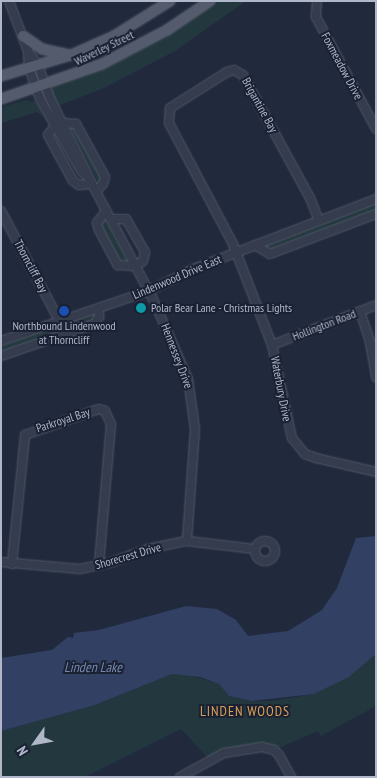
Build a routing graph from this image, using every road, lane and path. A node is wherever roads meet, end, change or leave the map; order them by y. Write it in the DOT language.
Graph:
graph roads {
  1 [pos="9,1"];
  2 [pos="170,1"];
  3 [pos="210,1"];
  4 [pos="317,1"];
  5 [pos="23,36"];
  6 [pos="71,55"];
  7 [pos="33,66"];
  8 [pos="1,76"];
  9 [pos="40,86"];
  10 [pos="1,98"];
  11 [pos="63,123"];
  12 [pos="54,126"];
  13 [pos="376,130"];
  14 [pos="92,184"];
  15 [pos="376,199"];
  16 [pos="1,211"];
  17 [pos="106,211"];
  18 [pos="376,214"];
  19 [pos="111,219"];
  20 [pos="319,221"];
  21 [pos="255,245"];
  22 [pos="236,253"];
  23 [pos="135,266"];
  24 [pos="149,291"];
  25 [pos="376,305"];
  26 [pos="99,308"];
  27 [pos="360,311"];
  28 [pos="60,322"];
  29 [pos="1,341"];
  30 [pos="272,345"];
  31 [pos="373,345"];
  32 [pos="1,356"];
  33 [pos="376,377"];
  34 [pos="376,472"];
  35 [pos="187,541"];
  36 [pos="255,549"];
  37 [pos="1,562"];
  38 [pos="12,564"];
  39 [pos="99,566"];
  40 [pos="180,777"];
  41 [pos="291,777"];
  1 -- 5 [label="street, Hennessey Drive"];
  2 -- 6 [label="main road, Waverley Street"];
  3 -- 9 [label="main road, Waverley Street"];
  4 -- 13 [label="street, Foxmeadow Drive"];
  5 -- 6 [label="main road"];
  5 -- 7 [label="street, Hennessey Drive"];
  6 -- 7 [label="main road, Waverley Street"];
  7 -- 8 [label="main road, Waverley Street"];
  7 -- 9 [label="street, Hennessey Drive"];
  9 -- 10 [label="main road, Waverley Street"];
  9 -- 11 [label="street, Hennessey Drive"];
  9 -- 12 [label="street, Hennessey Drive"];
  11 -- 14 [label="street, Hennessey Drive"];
  11 -- 14 [label="street"];
  12 -- 14 [label="street, Hennessey Drive"];
  12 -- 14 [label="street, Hennessey Drive"];
  14 -- 17 [label="street, Hennessey Drive"];
  15 -- 20 [label="street, Lindenwood Drive East"];
  16 -- 28 [label="street, Thorncliff Bay"];
  17 -- 19 [label="street, Hennessey Drive"];
  17 -- 23 [label="street"];
  18 -- 21 [label="street"];
  19 -- 23 [label="street, Hennessey Drive"];
  19 -- 23 [label="street"];
  20 -- 21 [label="street, Lindenwood Drive East"];
  20 -- 22 [label="street, Brigantine Bay"];
  21 -- 22 [label="street, Lindenwood Drive East"];
  22 -- 24 [label="street, Lindenwood Drive East"];
  22 -- 30 [label="street, Waterbury Drive"];
  23 -- 24 [label="street, Hennessey Drive"];
  24 -- 26 [label="street, Lindenwood Drive East"];
  24 -- 35 [label="street, Hennessey Drive"];
  25 -- 27 [label="street, Hollington Road"];
  26 -- 28 [label="street, Lindenwood Drive East"];
  26 -- 32 [label="street"];
  27 -- 30 [label="street, Hollington Road"];
  27 -- 31 [label="street"];
  28 -- 29 [label="street, Lindenwood Drive East"];
  30 -- 34 [label="street, Waterbury Drive"];
  31 -- 33 [label="street"];
  35 -- 36 [label="street, Shorecrest Drive"];
  35 -- 39 [label="street, Shorecrest Drive"];
  37 -- 38 [label="street, Shorecrest Drive"];
  38 -- 39 [label="street, Shorecrest Drive"];
  38 -- 39 [label="street, Parkroyal Bay"];
  40 -- 41 [label="street"];
}
